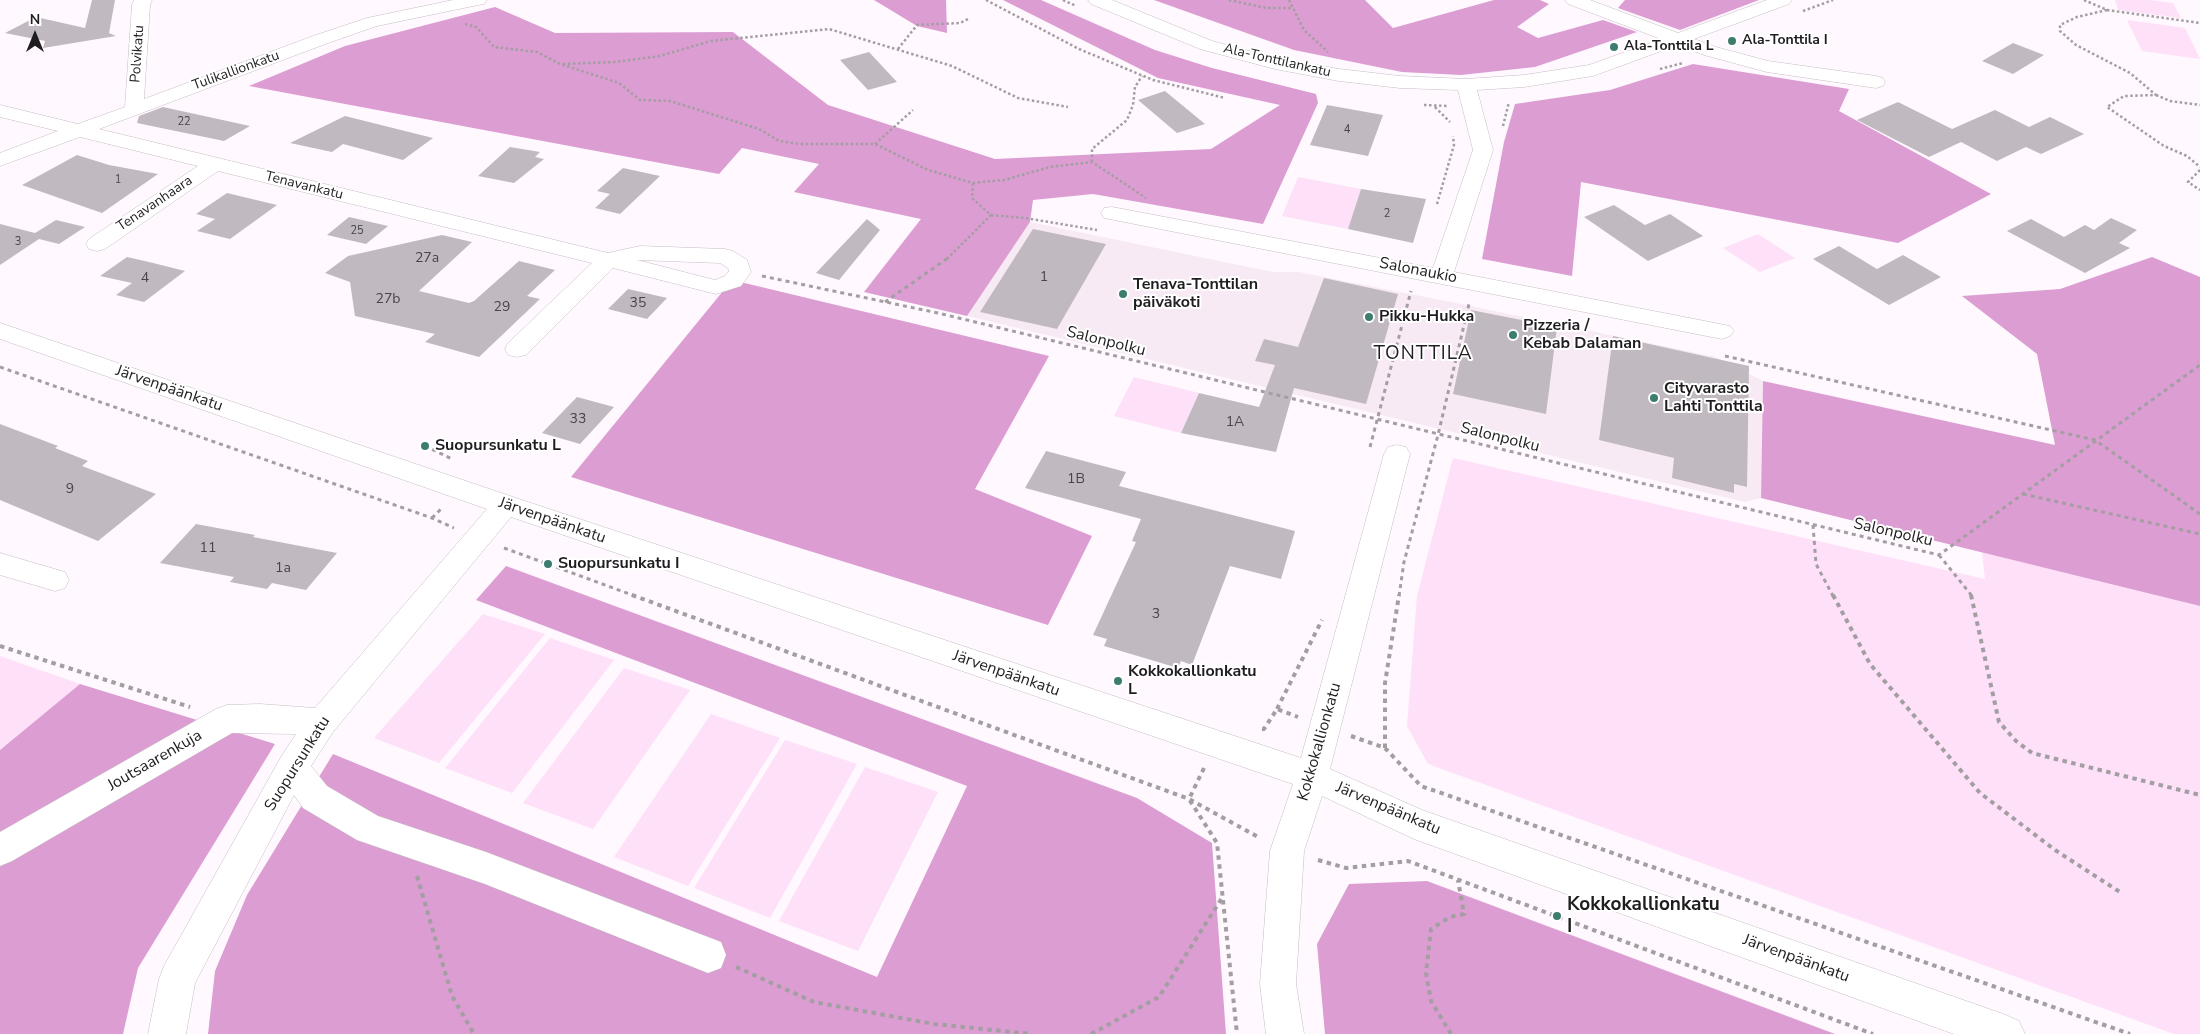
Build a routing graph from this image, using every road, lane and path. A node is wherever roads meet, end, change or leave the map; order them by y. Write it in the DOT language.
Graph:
graph roads {
  1 [pos="143,0"];
  2 [pos="478,0"];
  3 [pos="986,0"];
  4 [pos="1097,0"];
  5 [pos="1230,0"];
  6 [pos="1289,0"];
  7 [pos="1782,0"];
  8 [pos="2084,0"];
  9 [pos="1581,2"];
  10 [pos="1292,8"];
  11 [pos="2107,10"];
  12 [pos="970,18"];
  13 [pos="457,21"];
  14 [pos="2200,23"];
  15 [pos="1679,39"];
  16 [pos="898,49"];
  17 [pos="560,64"];
  18 [pos="1142,76"];
  19 [pos="1365,78"];
  20 [pos="1876,82"];
  21 [pos="1466,85"];
  22 [pos="2156,96"];
  23 [pos="1225,98"];
  24 [pos="2200,105"];
  25 [pos="1068,107"];
  26 [pos="134,109"];
  27 [pos="914,110"];
  28 [pos="0,111"];
  29 [pos="76,130"];
  30 [pos="875,144"];
  31 [pos="0,160"];
  32 [pos="1092,162"];
  33 [pos="214,164"];
  34 [pos="2200,169"];
  35 [pos="974,183"];
  36 [pos="2200,190"];
  37 [pos="1112,214"];
  38 [pos="991,215"];
  39 [pos="1056,222"];
  40 [pos="1156,222"];
  41 [pos="97,244"];
  42 [pos="608,260"];
  43 [pos="740,272"];
  44 [pos="1442,275"];
  45 [pos="885,302"];
  46 [pos="1477,306"];
  47 [pos="1722,330"];
  48 [pos="0,331"];
  49 [pos="517,349"];
  50 [pos="2200,364"];
  51 [pos="0,367"];
  52 [pos="1377,419"];
  53 [pos="1438,435"];
  54 [pos="2095,440"];
  55 [pos="1382,455"];
  56 [pos="2022,494"];
  57 [pos="506,505"];
  58 [pos="2200,514"];
  59 [pos="1813,525"];
  60 [pos="2200,534"];
  61 [pos="477,538"];
  62 [pos="1939,555"];
  63 [pos="0,564"];
  64 [pos="55,580"];
  65 [pos="1323,616"];
  66 [pos="0,646"];
  67 [pos="1277,709"];
  68 [pos="227,719"];
  69 [pos="322,722"];
  70 [pos="1325,726"];
  71 [pos="1255,728"];
  72 [pos="1386,748"];
  73 [pos="292,767"];
  74 [pos="1312,776"];
  75 [pos="2200,795"];
  76 [pos="1188,799"];
  77 [pos="407,842"];
  78 [pos="0,850"];
  79 [pos="1288,852"];
  80 [pos="1458,880"];
  81 [pos="2123,894"];
  82 [pos="1222,898"];
  83 [pos="708,955"];
  84 [pos="167,1034"];
  85 [pos="474,1034"];
  86 [pos="1032,1034"];
  87 [pos="1091,1034"];
  88 [pos="1237,1034"];
  89 [pos="1285,1034"];
  90 [pos="1451,1034"];
  91 [pos="1873,1034"];
  92 [pos="2006,1034"];
  93 [pos="2130,1034"];
  1 -- 26 [label="street, Polvikatu"];
  2 -- 26 [label="street, Tulikallionkatu"];
  3 -- 18 [label="path"];
  4 -- 19 [label="street, Ala-Tonttilankatu"];
  5 -- 10 [label="path"];
  6 -- 10 [label="path"];
  7 -- 15 [label="street, Ala-Tonttilankatu"];
  8 -- 11 [label="path"];
  9 -- 15 [label="street"];
  10 -- 19 [label="path"];
  11 -- 14 [label="path"];
  11 -- 22 [label="path"];
  12 -- 16 [label="path"];
  13 -- 17 [label="path"];
  15 -- 20 [label="street"];
  15 -- 21 [label="street, Ala-Tonttilankatu"];
  16 -- 17 [label="path"];
  16 -- 25 [label="path"];
  17 -- 30 [label="path"];
  18 -- 23 [label="path"];
  18 -- 32 [label="path"];
  19 -- 21 [label="street, Ala-Tonttilankatu"];
  21 -- 44 [label="street"];
  22 -- 24 [label="path"];
  22 -- 34 [label="path"];
  26 -- 29 [label="street, Tulikallionkatu"];
  27 -- 30 [label="path"];
  28 -- 29 [label="street, Tenavankatu"];
  29 -- 31 [label="street, Tulikallionkatu"];
  29 -- 33 [label="street, Tenavankatu"];
  30 -- 35 [label="path"];
  32 -- 35 [label="path"];
  32 -- 40 [label="path"];
  33 -- 41 [label="street, Tenavanhaara"];
  33 -- 42 [label="street, Tenavankatu"];
  34 -- 36 [label="path"];
  35 -- 38 [label="path"];
  37 -- 40 [label="street, Salonaukio"];
  38 -- 39 [label="path"];
  38 -- 45 [label="path"];
  40 -- 44 [label="street, Salonaukio"];
  42 -- 43 [label="street, Tenavankatu"];
  42 -- 49 [label="street"];
  43 -- 45 [label="path, Salonpolku"];
  44 -- 47 [label="street, Salonaukio"];
  45 -- 52 [label="path, Salonpolku"];
  46 -- 53 [label="path"];
  47 -- 54 [label="path"];
  48 -- 57 [label="street, Järvenpäänkatu"];
  50 -- 54 [label="path, Salonpolku"];
  51 -- 61 [label="path"];
  52 -- 53 [label="path, Salonpolku"];
  52 -- 55 [label="path"];
  53 -- 59 [label="path, Salonpolku"];
  53 -- 72 [label="path"];
  54 -- 56 [label="path, Salonpolku"];
  54 -- 58 [label="path"];
  55 -- 70 [label="street, Kokkokallionkatu"];
  56 -- 60 [label="path"];
  56 -- 62 [label="path, Salonpolku"];
  57 -- 61 [label="street, Suopursunkatu"];
  57 -- 74 [label="street, Järvenpäänkatu"];
  59 -- 62 [label="path, Salonpolku"];
  59 -- 81 [label="path"];
  61 -- 69 [label="street, Suopursunkatu"];
  61 -- 76 [label="path"];
  62 -- 75 [label="path"];
  63 -- 64 [label="street"];
  65 -- 67 [label="path"];
  66 -- 68 [label="path"];
  67 -- 70 [label="path"];
  67 -- 71 [label="path"];
  68 -- 69 [label="street, Joutsaarenkuja"];
  68 -- 78 [label="street, Joutsaarenkuja"];
  69 -- 73 [label="street, Suopursunkatu"];
  70 -- 72 [label="path"];
  70 -- 74 [label="street, Kokkokallionkatu"];
  72 -- 93 [label="path"];
  73 -- 77 [label="street"];
  73 -- 84 [label="street, Suopursunkatu"];
  74 -- 79 [label="street, Kokkokallionkatu"];
  74 -- 92 [label="street, Järvenpäänkatu"];
  76 -- 79 [label="path"];
  76 -- 82 [label="path"];
  77 -- 83 [label="street"];
  77 -- 85 [label="path"];
  79 -- 80 [label="path"];
  79 -- 89 [label="street, Kokkokallionkatu"];
  80 -- 90 [label="path"];
  80 -- 91 [label="path"];
  82 -- 87 [label="path"];
  82 -- 88 [label="path"];
  83 -- 86 [label="path"];
}
